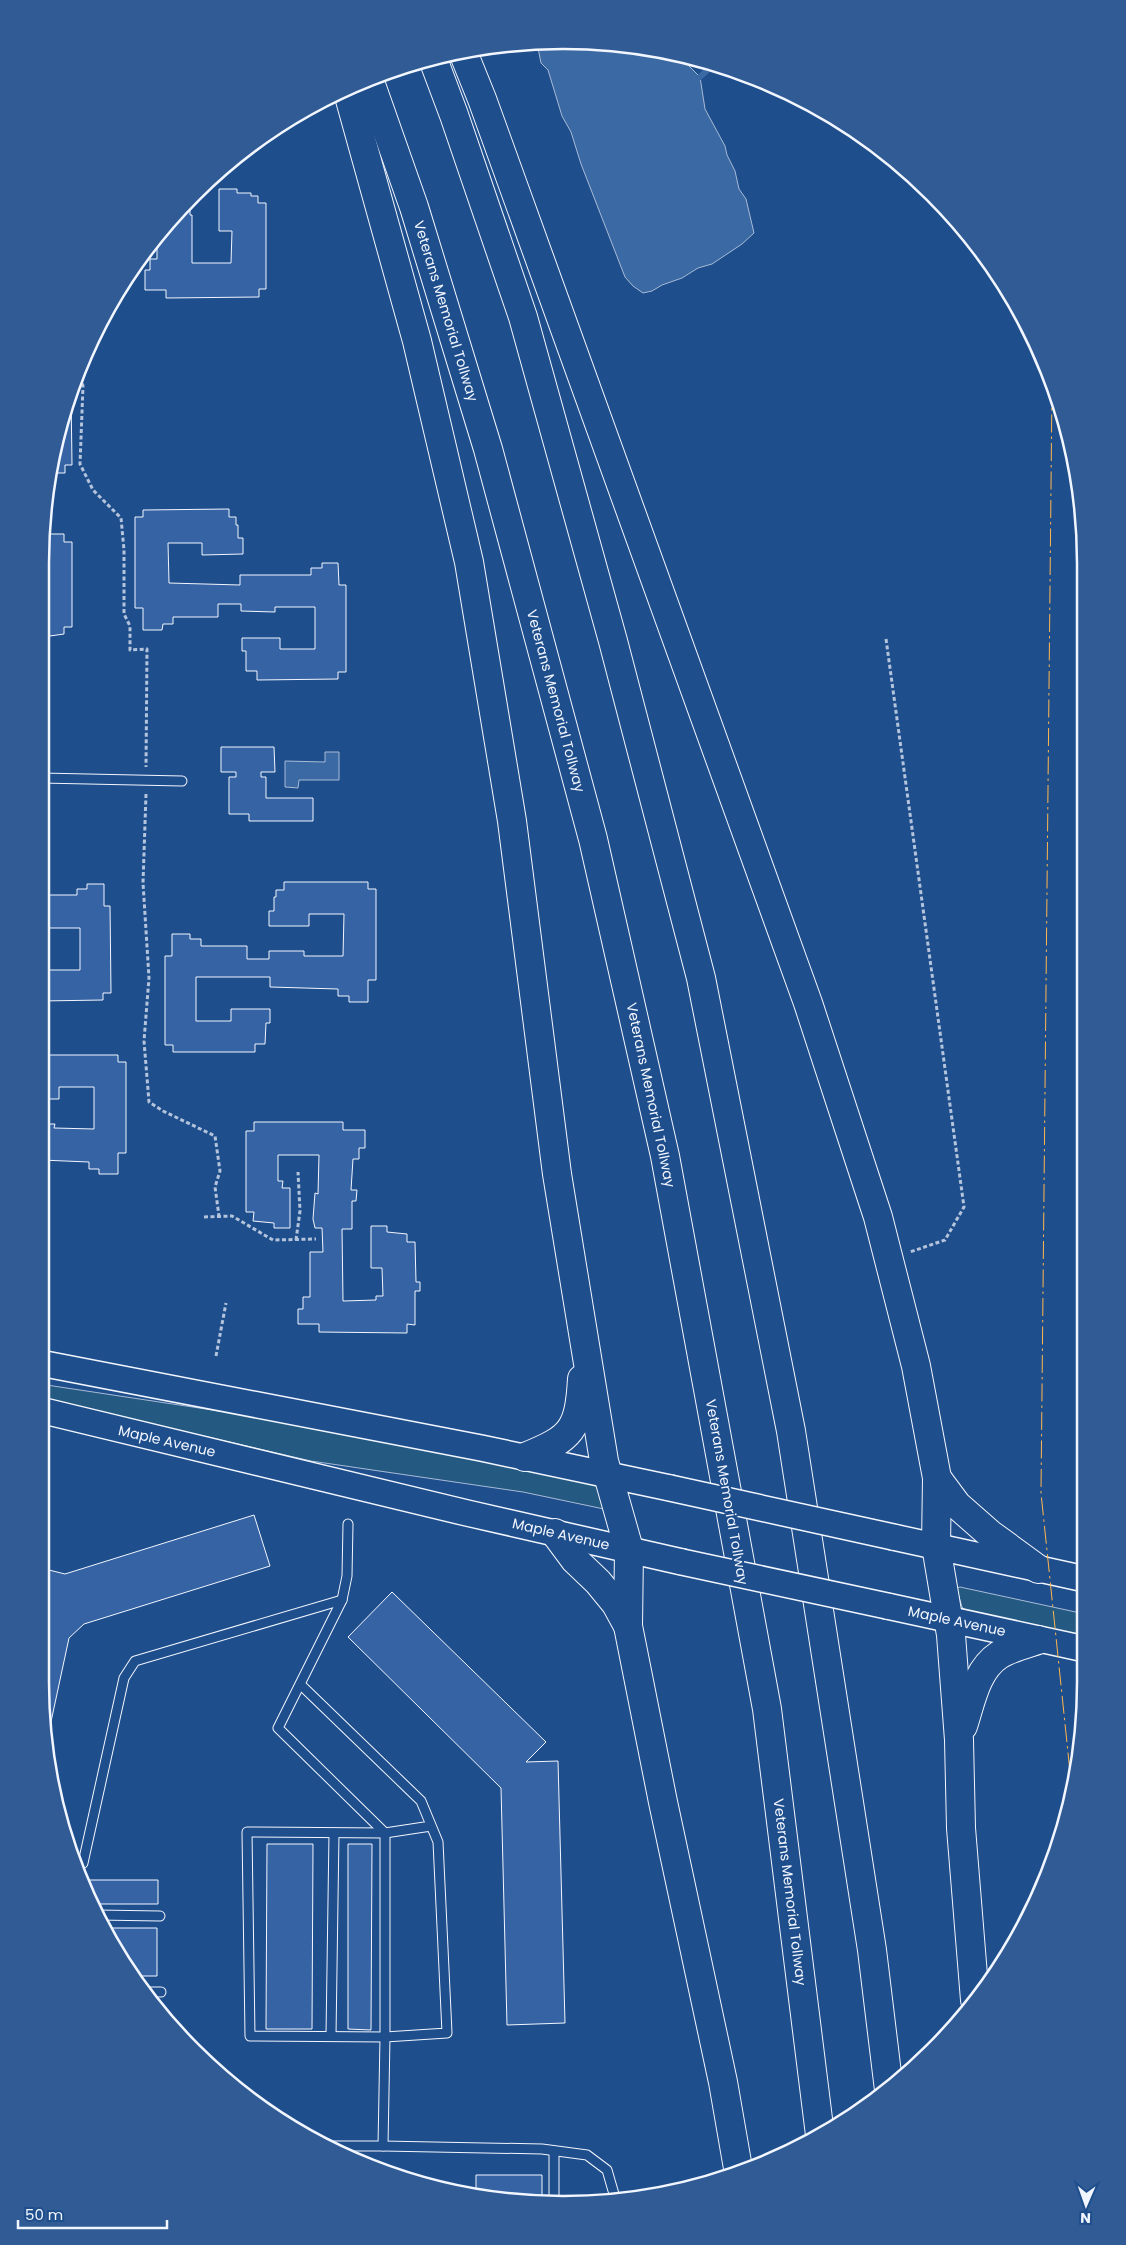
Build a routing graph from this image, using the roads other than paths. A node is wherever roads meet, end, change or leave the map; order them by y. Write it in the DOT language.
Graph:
graph roads {
  1 [pos="466,59"];
  2 [pos="435,65"];
  3 [pos="371,86"];
  4 [pos="349,96"];
  5 [pos="49,778"];
  6 [pos="182,782"];
  7 [pos="585,1346"];
  8 [pos="49,1365"];
  9 [pos="49,1412"];
  10 [pos="525,1457"];
  11 [pos="609,1475"];
  12 [pos="937,1478"];
  13 [pos="348,1524"];
  14 [pos="555,1533"];
  15 [pos="936,1546"];
  16 [pos="629,1550"];
  17 [pos="1038,1569"];
  18 [pos="1077,1577"];
  19 [pos="342,1600"];
  20 [pos="948,1619"];
  21 [pos="628,1626"];
  22 [pos="1038,1640"];
  23 [pos="1077,1647"];
  24 [pos="301,1685"];
  25 [pos="959,1740"];
  26 [pos="431,1826"];
  27 [pos="334,1833"];
  28 [pos="385,1833"];
  29 [pos="82,1863"];
  30 [pos="106,1916"];
  31 [pos="160,1916"];
  32 [pos="974,1991"];
  33 [pos="153,1992"];
  34 [pos="161,1992"];
  35 [pos="332,2036"];
  36 [pos="386,2037"];
  37 [pos="888,2080"];
  38 [pos="819,2127"];
  39 [pos="342,2146"];
  40 [pos="383,2146"];
  41 [pos="554,2151"];
  42 [pos="738,2165"];
  43 [pos="614,2193"];
  44 [pos="554,2196"];
  1 -- 12 [label="highway"];
  2 -- 37 [label="highway"];
  3 -- 38 [label="highway, Veterans Memorial Tollway"];
  4 -- 7 [label="highway"];
  5 -- 6 [label="lane"];
  7 -- 10 [label="highway"];
  7 -- 11 [label="highway"];
  8 -- 10 [label="main road"];
  9 -- 14 [label="main road, Maple Avenue"];
  10 -- 11 [label="main road"];
  11 -- 15 [label="main road, bridge"];
  11 -- 16 [label="highway"];
  12 -- 15 [label="highway"];
  12 -- 17 [label="highway"];
  13 -- 19 [label="lane"];
  14 -- 16 [label="main road, Maple Avenue"];
  14 -- 21 [label="highway"];
  15 -- 17 [label="main road"];
  15 -- 20 [label="highway"];
  16 -- 20 [label="main road, Maple Avenue, bridge"];
  16 -- 21 [label="highway"];
  17 -- 18 [label="main road"];
  19 -- 24 [label="lane"];
  19 -- 29 [label="lane"];
  20 -- 22 [label="main road, Maple Avenue"];
  20 -- 25 [label="highway"];
  21 -- 42 [label="highway"];
  22 -- 23 [label="main road, Maple Avenue"];
  22 -- 25 [label="highway"];
  24 -- 26 [label="lane"];
  24 -- 28 [label="lane"];
  25 -- 32 [label="highway"];
  26 -- 28 [label="lane"];
  26 -- 36 [label="lane"];
  27 -- 28 [label="lane"];
  27 -- 35 [label="lane"];
  27 -- 35 [label="lane"];
  28 -- 36 [label="lane"];
  30 -- 31 [label="lane"];
  33 -- 34 [label="lane"];
  35 -- 36 [label="lane"];
  36 -- 40 [label="lane"];
  39 -- 40 [label="lane"];
  40 -- 41 [label="lane"];
  41 -- 43 [label="lane"];
  41 -- 44 [label="lane"];
}
